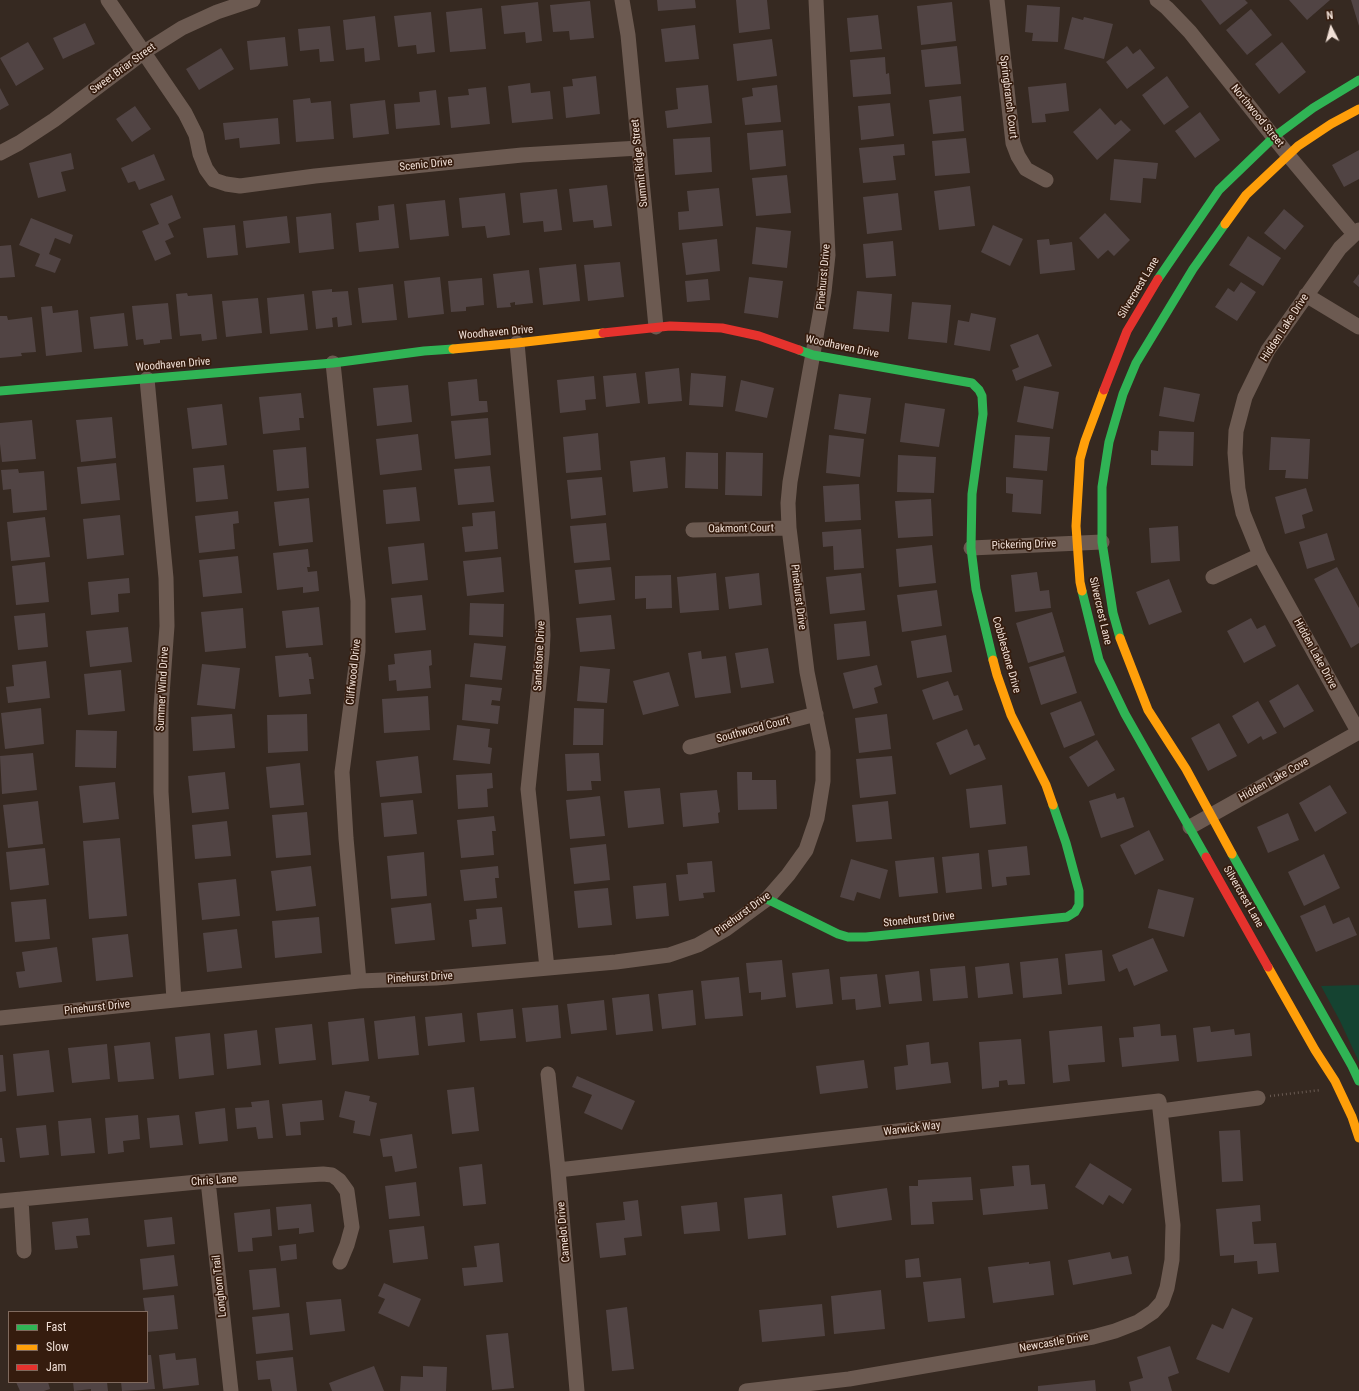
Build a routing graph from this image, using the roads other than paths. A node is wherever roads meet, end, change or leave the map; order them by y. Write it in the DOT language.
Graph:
graph roads {
  1 [pos="108,0"];
  2 [pos="253,0"];
  3 [pos="622,0"];
  4 [pos="816,0"];
  5 [pos="997,0"];
  6 [pos="1157,0"];
  7 [pos="144,52"];
  8 [pos="1359,80"];
  9 [pos="1359,109"];
  10 [pos="1274,137"];
  11 [pos="639,148"];
  12 [pos="0,153"];
  13 [pos="1288,155"];
  14 [pos="1046,180"];
  15 [pos="1357,232"];
  16 [pos="1306,295"];
  17 [pos="656,327"];
  18 [pos="1359,327"];
  19 [pos="517,343"];
  20 [pos="813,355"];
  21 [pos="333,362"];
  22 [pos="147,379"];
  23 [pos="0,391"];
  24 [pos="982,396"];
  25 [pos="789,528"];
  26 [pos="693,530"];
  27 [pos="1102,542"];
  28 [pos="1078,543"];
  29 [pos="971,548"];
  30 [pos="1260,555"];
  31 [pos="1212,577"];
  32 [pos="816,714"];
  33 [pos="1359,732"];
  34 [pos="690,747"];
  35 [pos="1211,816"];
  36 [pos="1190,828"];
  37 [pos="767,899"];
  38 [pos="1077,908"];
  39 [pos="547,968"];
  40 [pos="359,981"];
  41 [pos="174,1000"];
  42 [pos="0,1018"];
  43 [pos="548,1074"];
  44 [pos="1359,1081"];
  45 [pos="1258,1098"];
  46 [pos="1160,1110"];
  47 [pos="1359,1138"];
  48 [pos="558,1170"];
  49 [pos="208,1181"];
  50 [pos="21,1199"];
  51 [pos="0,1201"];
  52 [pos="24,1251"];
  53 [pos="340,1262"];
  54 [pos="850,1385"];
  55 [pos="231,1391"];
  56 [pos="577,1391"];
  57 [pos="746,1391"];
  1 -- 7 [label="street"];
  2 -- 7 [label="street, Sweet Briar Street"];
  3 -- 11 [label="street, Summit Ridge Street"];
  4 -- 20 [label="street, Pinehurst Drive"];
  5 -- 14 [label="street, Springbranch Court"];
  6 -- 10 [label="street, Northwood Street"];
  7 -- 11 [label="street, Scenic Drive"];
  7 -- 12 [label="street, Sweet Briar Street"];
  8 -- 10 [label="street, Silvercrest Lane"];
  9 -- 13 [label="street, Silvercrest Lane"];
  10 -- 13 [label="street, Northwood Street"];
  10 -- 28 [label="street, Silvercrest Lane"];
  11 -- 17 [label="street, Summit Ridge Street"];
  13 -- 15 [label="street, Northwood Street"];
  13 -- 27 [label="street, Silvercrest Lane"];
  15 -- 16 [label="street, Hidden Lake Drive"];
  16 -- 18 [label="street"];
  16 -- 30 [label="street, Hidden Lake Drive"];
  17 -- 19 [label="street, Woodhaven Drive"];
  17 -- 20 [label="street, Woodhaven Drive"];
  19 -- 21 [label="street, Woodhaven Drive"];
  19 -- 39 [label="street, Sandstone Drive"];
  20 -- 24 [label="street, Woodhaven Drive"];
  20 -- 25 [label="street, Pinehurst Drive"];
  21 -- 22 [label="street, Woodhaven Drive"];
  21 -- 40 [label="street, Cliffwood Drive"];
  22 -- 23 [label="street, Woodhaven Drive"];
  22 -- 41 [label="street, Summer Wind Drive"];
  24 -- 29 [label="street, Cobblestone Drive"];
  25 -- 26 [label="street, Oakmont Court"];
  25 -- 32 [label="street, Pinehurst Drive"];
  27 -- 28 [label="street, Pickering Drive"];
  27 -- 35 [label="street, Silvercrest Lane"];
  28 -- 29 [label="street, Pickering Drive"];
  28 -- 36 [label="street, Silvercrest Lane"];
  29 -- 38 [label="street, Cobblestone Drive"];
  30 -- 31 [label="street"];
  30 -- 33 [label="street, Hidden Lake Drive"];
  32 -- 34 [label="street, Southwood Court"];
  32 -- 37 [label="street, Pinehurst Drive"];
  33 -- 35 [label="street, Hidden Lake Cove"];
  35 -- 36 [label="street, Hidden Lake Cove"];
  35 -- 44 [label="street, Silvercrest Lane"];
  36 -- 47 [label="street, Silvercrest Lane"];
  37 -- 38 [label="street, Stonehurst Drive"];
  37 -- 39 [label="street, Pinehurst Drive"];
  39 -- 40 [label="street, Pinehurst Drive"];
  40 -- 41 [label="street, Pinehurst Drive"];
  41 -- 42 [label="street, Pinehurst Drive"];
  43 -- 48 [label="street, Camelot Drive"];
  45 -- 46 [label="street"];
  46 -- 48 [label="street, Warwick Way"];
  46 -- 54 [label="street, Newcastle Drive"];
  48 -- 56 [label="street, Camelot Drive"];
  49 -- 50 [label="street, Chris Lane"];
  49 -- 53 [label="street, Chris Lane"];
  49 -- 55 [label="street, Longhorn Trail"];
  50 -- 51 [label="street, Chris Lane"];
  50 -- 52 [label="street"];
  54 -- 57 [label="street, Newcastle Drive"];
}
